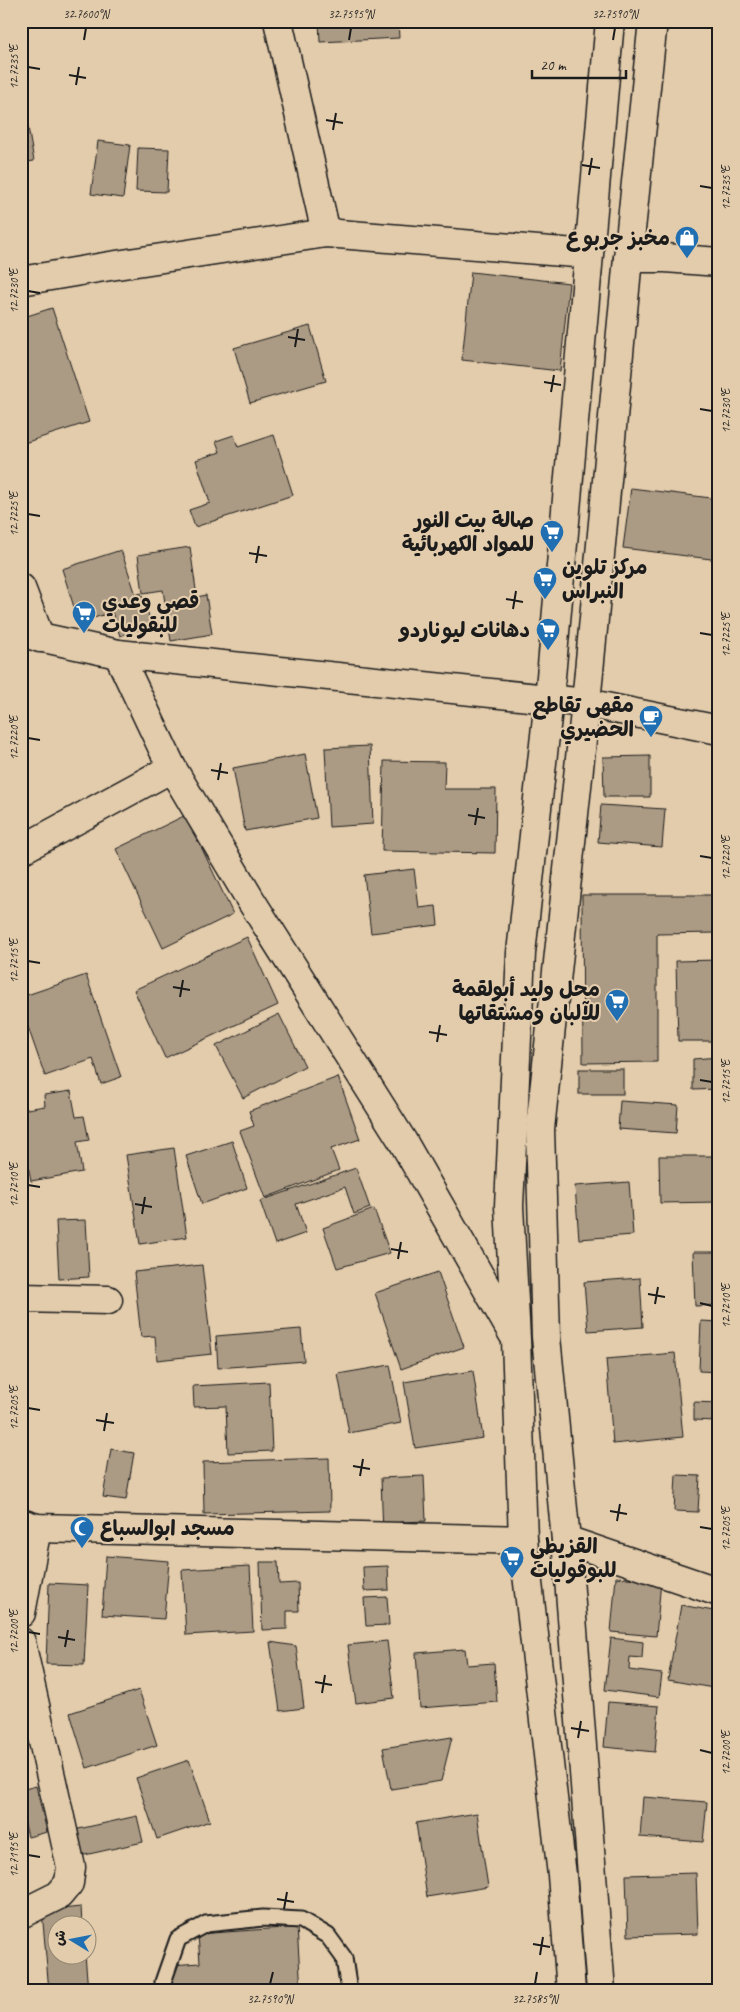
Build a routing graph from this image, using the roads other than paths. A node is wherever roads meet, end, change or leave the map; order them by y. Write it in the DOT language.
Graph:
graph roads {
  1 [pos="278,21"];
  2 [pos="610,21"];
  3 [pos="653,21"];
  4 [pos="326,233"];
  5 [pos="588,254"];
  6 [pos="628,258"];
  7 [pos="719,262"];
  8 [pos="21,281"];
  9 [pos="21,588"];
  10 [pos="31,635"];
  11 [pos="118,654"];
  12 [pos="549,699"];
  13 [pos="586,702"];
  14 [pos="719,730"];
  15 [pos="172,768"];
  16 [pos="21,850"];
  17 [pos="21,1298"];
  18 [pos="108,1300"];
  19 [pos="516,1339"];
  20 [pos="29,1525"];
  21 [pos="523,1540"];
  22 [pos="566,1540"];
  23 [pos="719,1592"];
  24 [pos="21,1613"];
  25 [pos="21,1642"];
  26 [pos="21,1914"];
  27 [pos="163,1991"];
  28 [pos="348,1991"];
  29 [pos="571,1991"];
  30 [pos="601,1991"];
  1 -- 4 [label="street"];
  2 -- 5 [label="street"];
  3 -- 6 [label="street"];
  4 -- 5 [label="street"];
  4 -- 8 [label="street"];
  5 -- 12 [label="street"];
  6 -- 7 [label="street"];
  6 -- 13 [label="street"];
  9 -- 10 [label="street"];
  10 -- 11 [label="street"];
  11 -- 12 [label="street"];
  11 -- 15 [label="street"];
  12 -- 13 [label="street"];
  12 -- 19 [label="street"];
  13 -- 14 [label="street"];
  13 -- 22 [label="street"];
  15 -- 16 [label="street"];
  15 -- 19 [label="street"];
  17 -- 18 [label="street"];
  19 -- 21 [label="street"];
  20 -- 21 [label="street"];
  20 -- 24 [label="street"];
  21 -- 29 [label="street"];
  22 -- 23 [label="street"];
  22 -- 30 [label="street"];
  25 -- 26 [label="street"];
  27 -- 28 [label="lane"];
}
